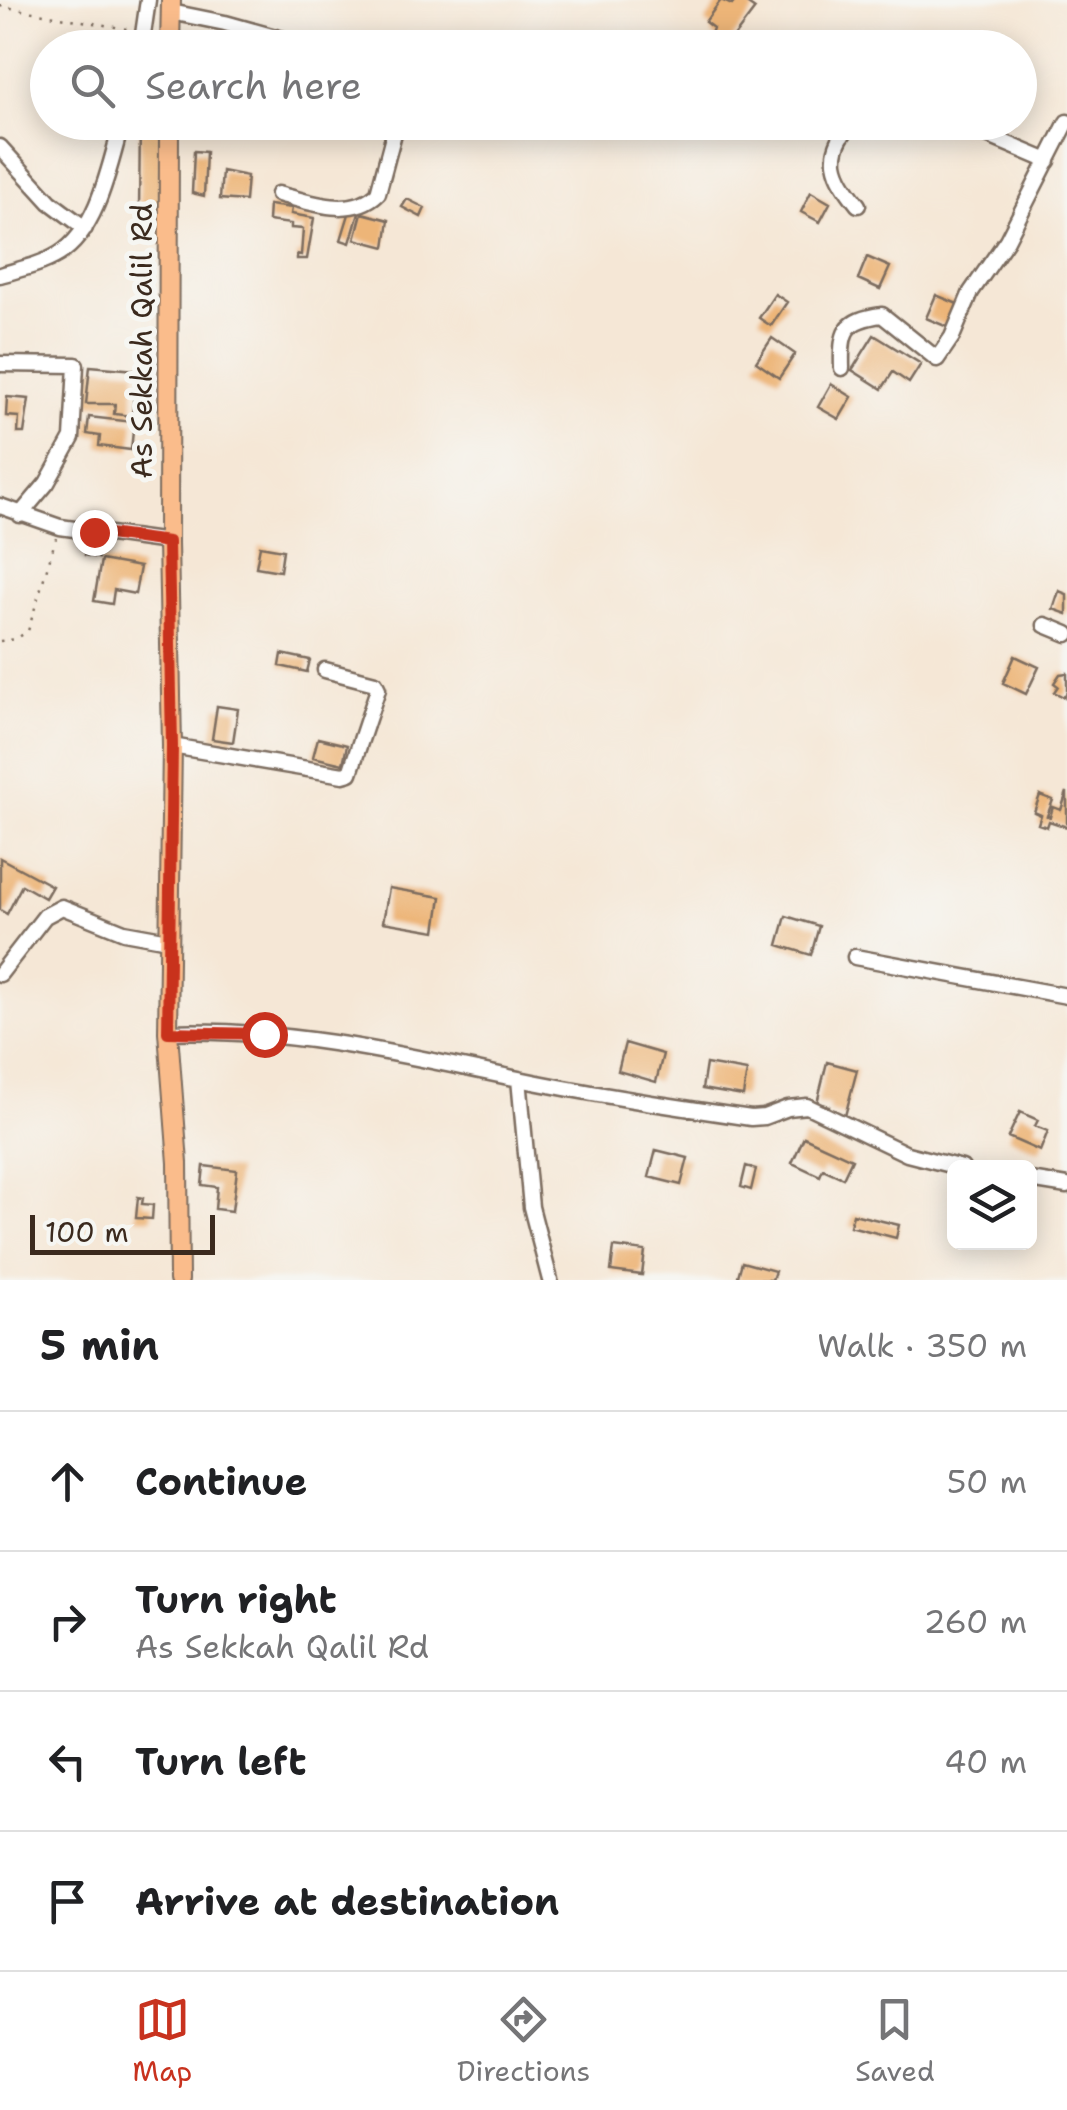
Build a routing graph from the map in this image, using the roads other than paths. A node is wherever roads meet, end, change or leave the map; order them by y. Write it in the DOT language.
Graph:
graph roads {
  1 [pos="148,0"];
  2 [pos="171,6"];
  3 [pos="144,30"];
  4 [pos="253,30"];
  5 [pos="1067,122"];
  6 [pos="117,140"];
  7 [pos="169,140"];
  8 [pos="392,140"];
  9 [pos="843,140"];
  10 [pos="998,140"];
  11 [pos="0,147"];
  12 [pos="1048,161"];
  13 [pos="278,194"];
  14 [pos="858,204"];
  15 [pos="85,228"];
  16 [pos="0,275"];
  17 [pos="0,364"];
  18 [pos="842,368"];
  19 [pos="0,506"];
  20 [pos="20,515"];
  21 [pos="168,542"];
  22 [pos="1044,625"];
  23 [pos="1067,634"];
  24 [pos="325,670"];
  25 [pos="172,746"];
  26 [pos="168,940"];
  27 [pos="854,957"];
  28 [pos="0,974"];
  29 [pos="1067,996"];
  30 [pos="168,1032"];
  31 [pos="519,1079"];
  32 [pos="947,1164"];
  33 [pos="1037,1181"];
  34 [pos="1067,1186"];
  35 [pos="179,1280"];
  36 [pos="550,1280"];
  1 -- 3 [label="street"];
  2 -- 4 [label="street"];
  5 -- 12 [label="street"];
  6 -- 15 [label="street"];
  7 -- 21 [label="main road, As Sekkah Qalil Rd"];
  8 -- 13 [label="street"];
  9 -- 14 [label="street"];
  10 -- 12 [label="street"];
  11 -- 15 [label="street"];
  12 -- 18 [label="street"];
  15 -- 16 [label="street"];
  17 -- 20 [label="street"];
  19 -- 20 [label="street"];
  20 -- 21 [label="street"];
  21 -- 25 [label="main road, As Sekkah Qalil Rd"];
  22 -- 23 [label="street"];
  24 -- 25 [label="street"];
  25 -- 26 [label="main road, As Sekkah Qalil Rd"];
  26 -- 28 [label="street"];
  26 -- 30 [label="main road, As Sekkah Qalil Rd"];
  27 -- 29 [label="street"];
  30 -- 31 [label="street"];
  30 -- 35 [label="main road, As Sekkah Qalil Rd"];
  31 -- 32 [label="street"];
  31 -- 36 [label="street"];
  33 -- 34 [label="street"];
}
